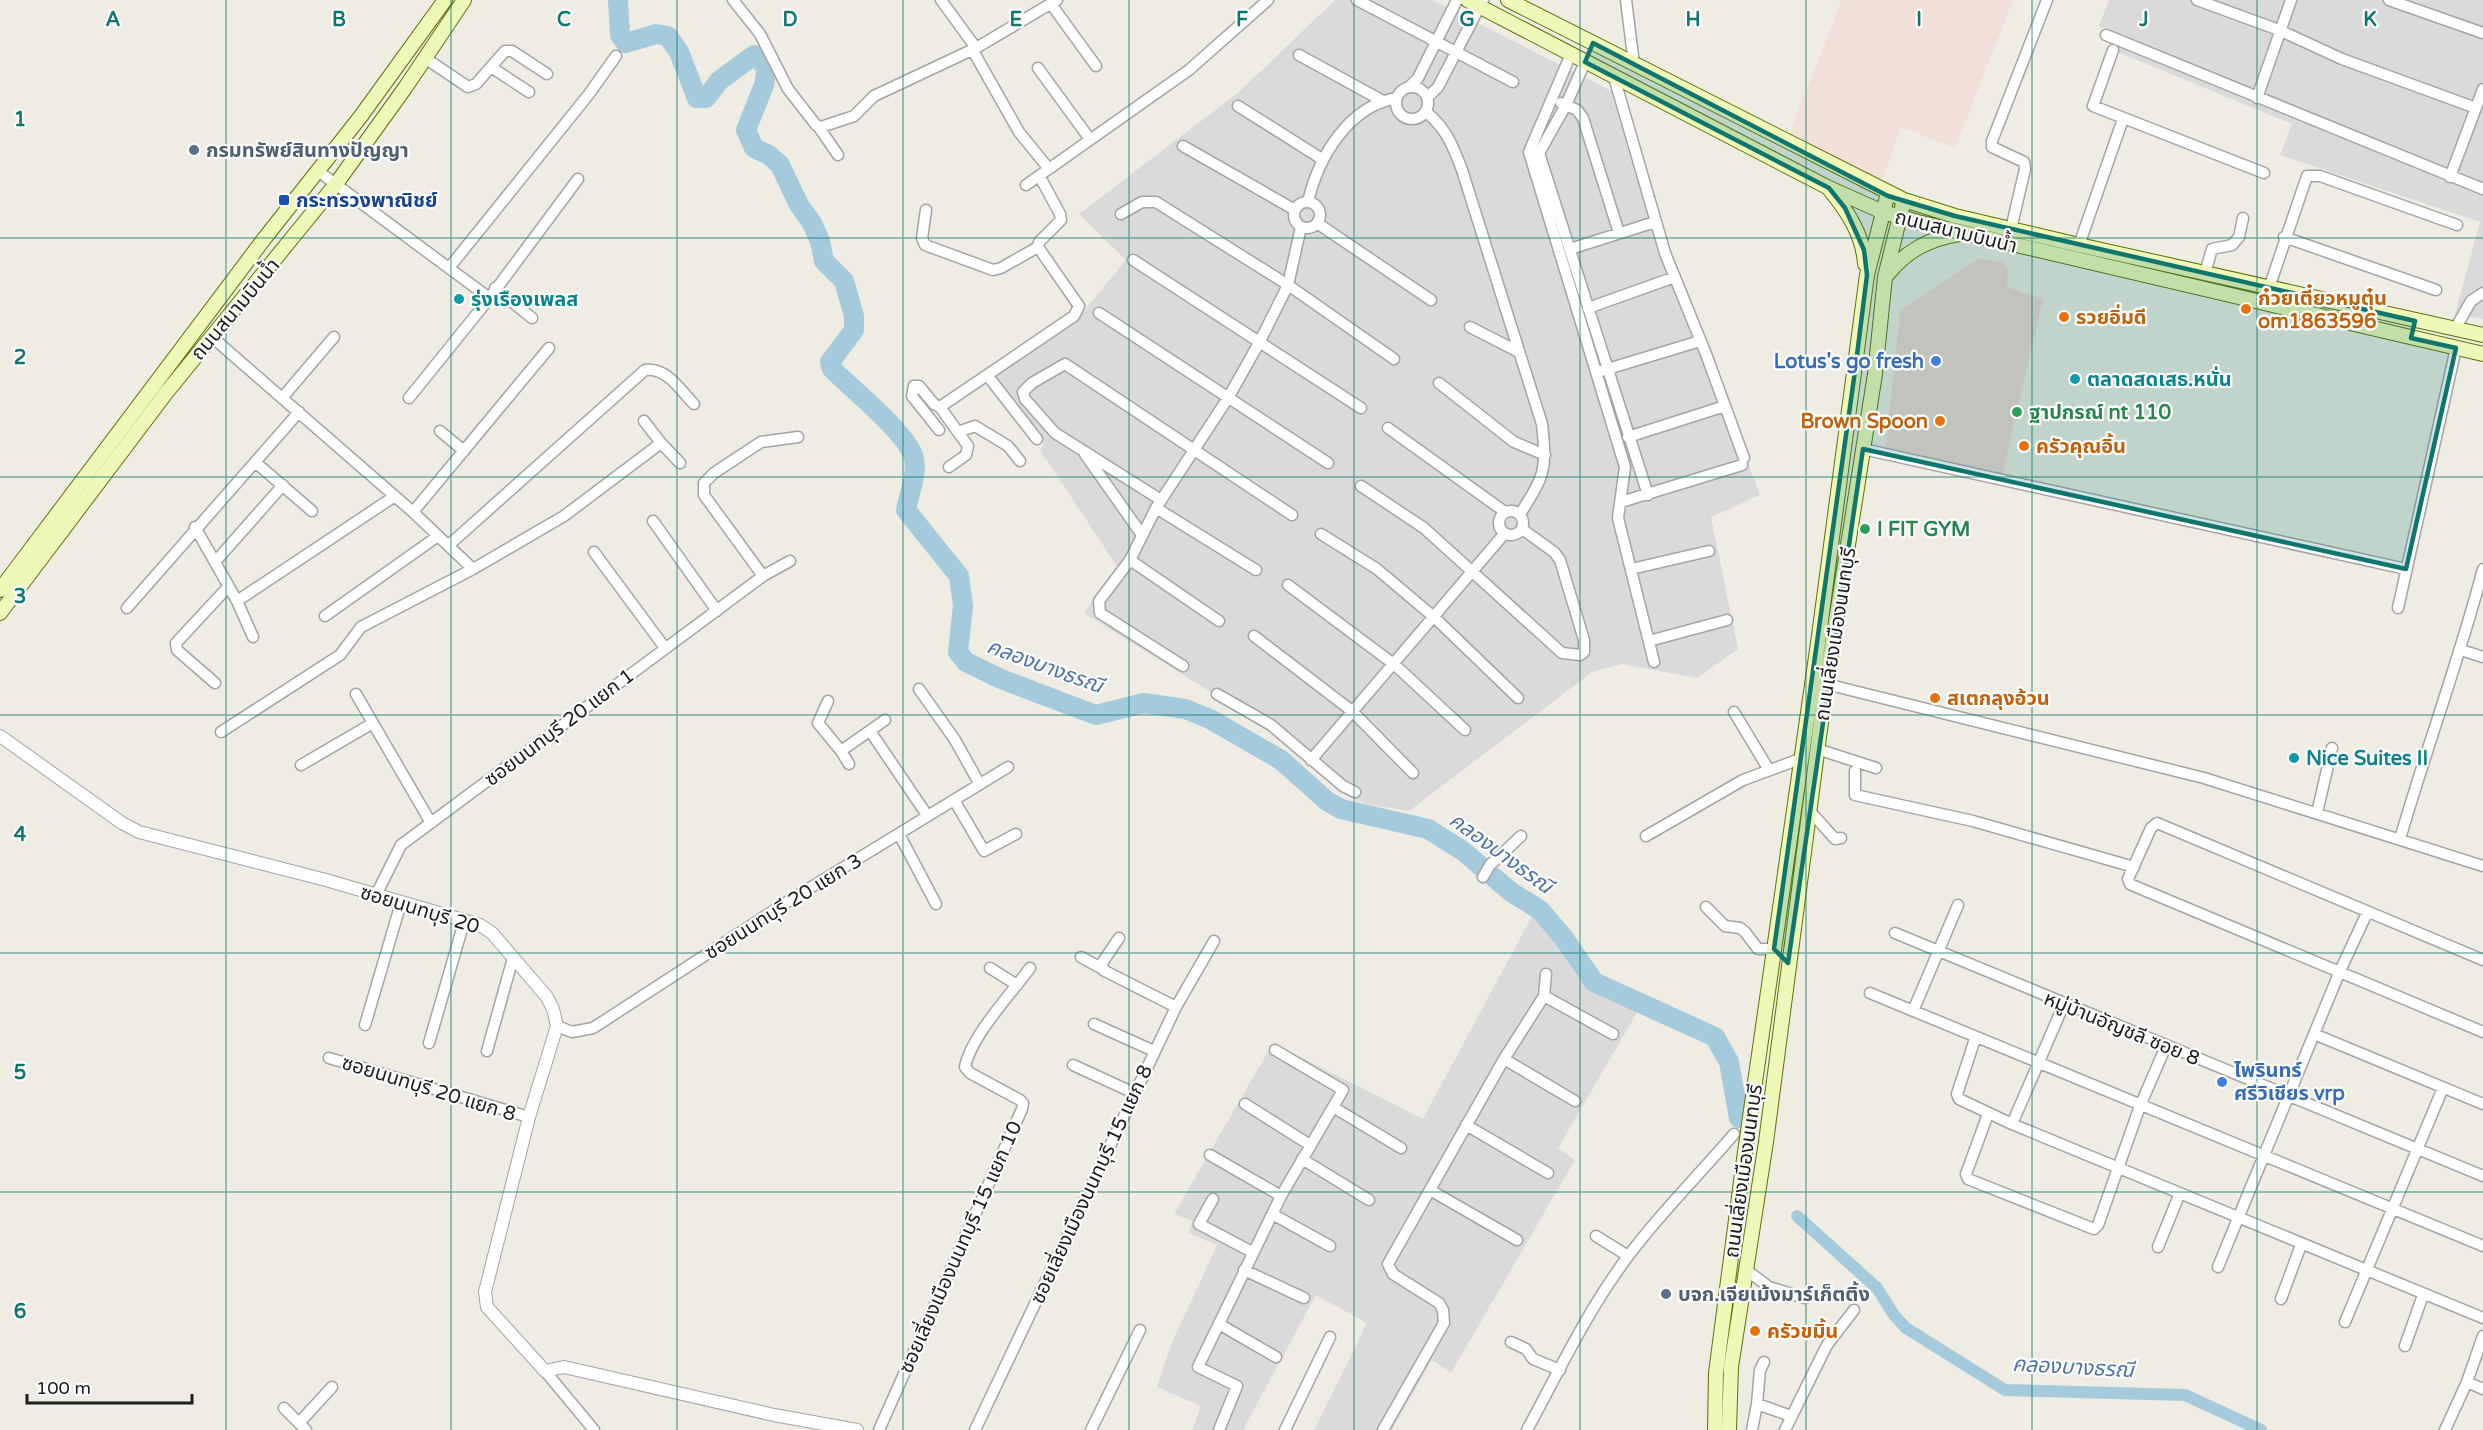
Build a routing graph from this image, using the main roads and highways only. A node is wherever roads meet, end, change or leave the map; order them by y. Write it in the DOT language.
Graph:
graph roads {
  1 [pos="445,0"];
  2 [pos="464,0"];
  3 [pos="1509,0"];
  4 [pos="1477,2"];
  5 [pos="1567,29"];
  6 [pos="1593,43"];
  7 [pos="1557,46"];
  8 [pos="1585,62"];
  9 [pos="1829,188"];
  10 [pos="1888,193"];
  11 [pos="1904,200"];
  12 [pos="1883,212"];
  13 [pos="1899,217"];
  14 [pos="1964,233"];
  15 [pos="1866,274"];
  16 [pos="1885,277"];
  17 [pos="2415,321"];
  18 [pos="2483,335"];
  19 [pos="2411,338"];
  20 [pos="2483,354"];
  21 [pos="0,590"];
  22 [pos="0,613"];
  23 [pos="1774,949"];
  24 [pos="1788,963"];
  25 [pos="1715,1430"];
  26 [pos="1729,1430"];
  1 -- 21 [label="main road, ถนนสนามบินน้ำ"];
  2 -- 22 [label="main road, ถนนสนามบินน้ำ"];
  3 -- 5 [label="main road, ถนนสนามบินน้ำ"];
  4 -- 7 [label="main road, ถนนสนามบินน้ำ"];
  5 -- 6 [label="main road, ถนนสนามบินน้ำ"];
  5 -- 7 [label="main road"];
  6 -- 8 [label="main road"];
  6 -- 10 [label="main road, ถนนสนามบินน้ำ"];
  7 -- 8 [label="main road, ถนนสนามบินน้ำ"];
  8 -- 9 [label="main road, ถนนสนามบินน้ำ"];
  9 -- 12 [label="main road, ถนนสนามบินน้ำ"];
  9 -- 15 [label="main road"];
  10 -- 11 [label="main road, ถนนสนามบินน้ำ"];
  10 -- 12 [label="main road, ถนนเลี่ยงเมืองนนทบุรี"];
  11 -- 13 [label="main road, ถนนเลี่ยงเมืองนนทบุรี"];
  11 -- 17 [label="main road, ถนนสนามบินน้ำ"];
  12 -- 13 [label="main road, ถนนสนามบินน้ำ"];
  12 -- 15 [label="main road, ถนนเลี่ยงเมืองนนทบุรี"];
  13 -- 14 [label="main road, ถนนสนามบินน้ำ"];
  13 -- 16 [label="main road, ถนนเลี่ยงเมืองนนทบุรี"];
  14 -- 16 [label="main road"];
  14 -- 19 [label="main road, ถนนสนามบินน้ำ"];
  15 -- 23 [label="main road, ถนนเลี่ยงเมืองนนทบุรี"];
  16 -- 24 [label="main road, ถนนเลี่ยงเมืองนนทบุรี"];
  17 -- 18 [label="main road, ถนนสนามบินน้ำ"];
  17 -- 19 [label="main road"];
  19 -- 20 [label="main road, ถนนสนามบินน้ำ"];
  23 -- 24 [label="main road"];
  23 -- 25 [label="main road, ถนนเลี่ยงเมืองนนทบุรี"];
  24 -- 26 [label="main road, ถนนเลี่ยงเมืองนนทบุรี"];
}
